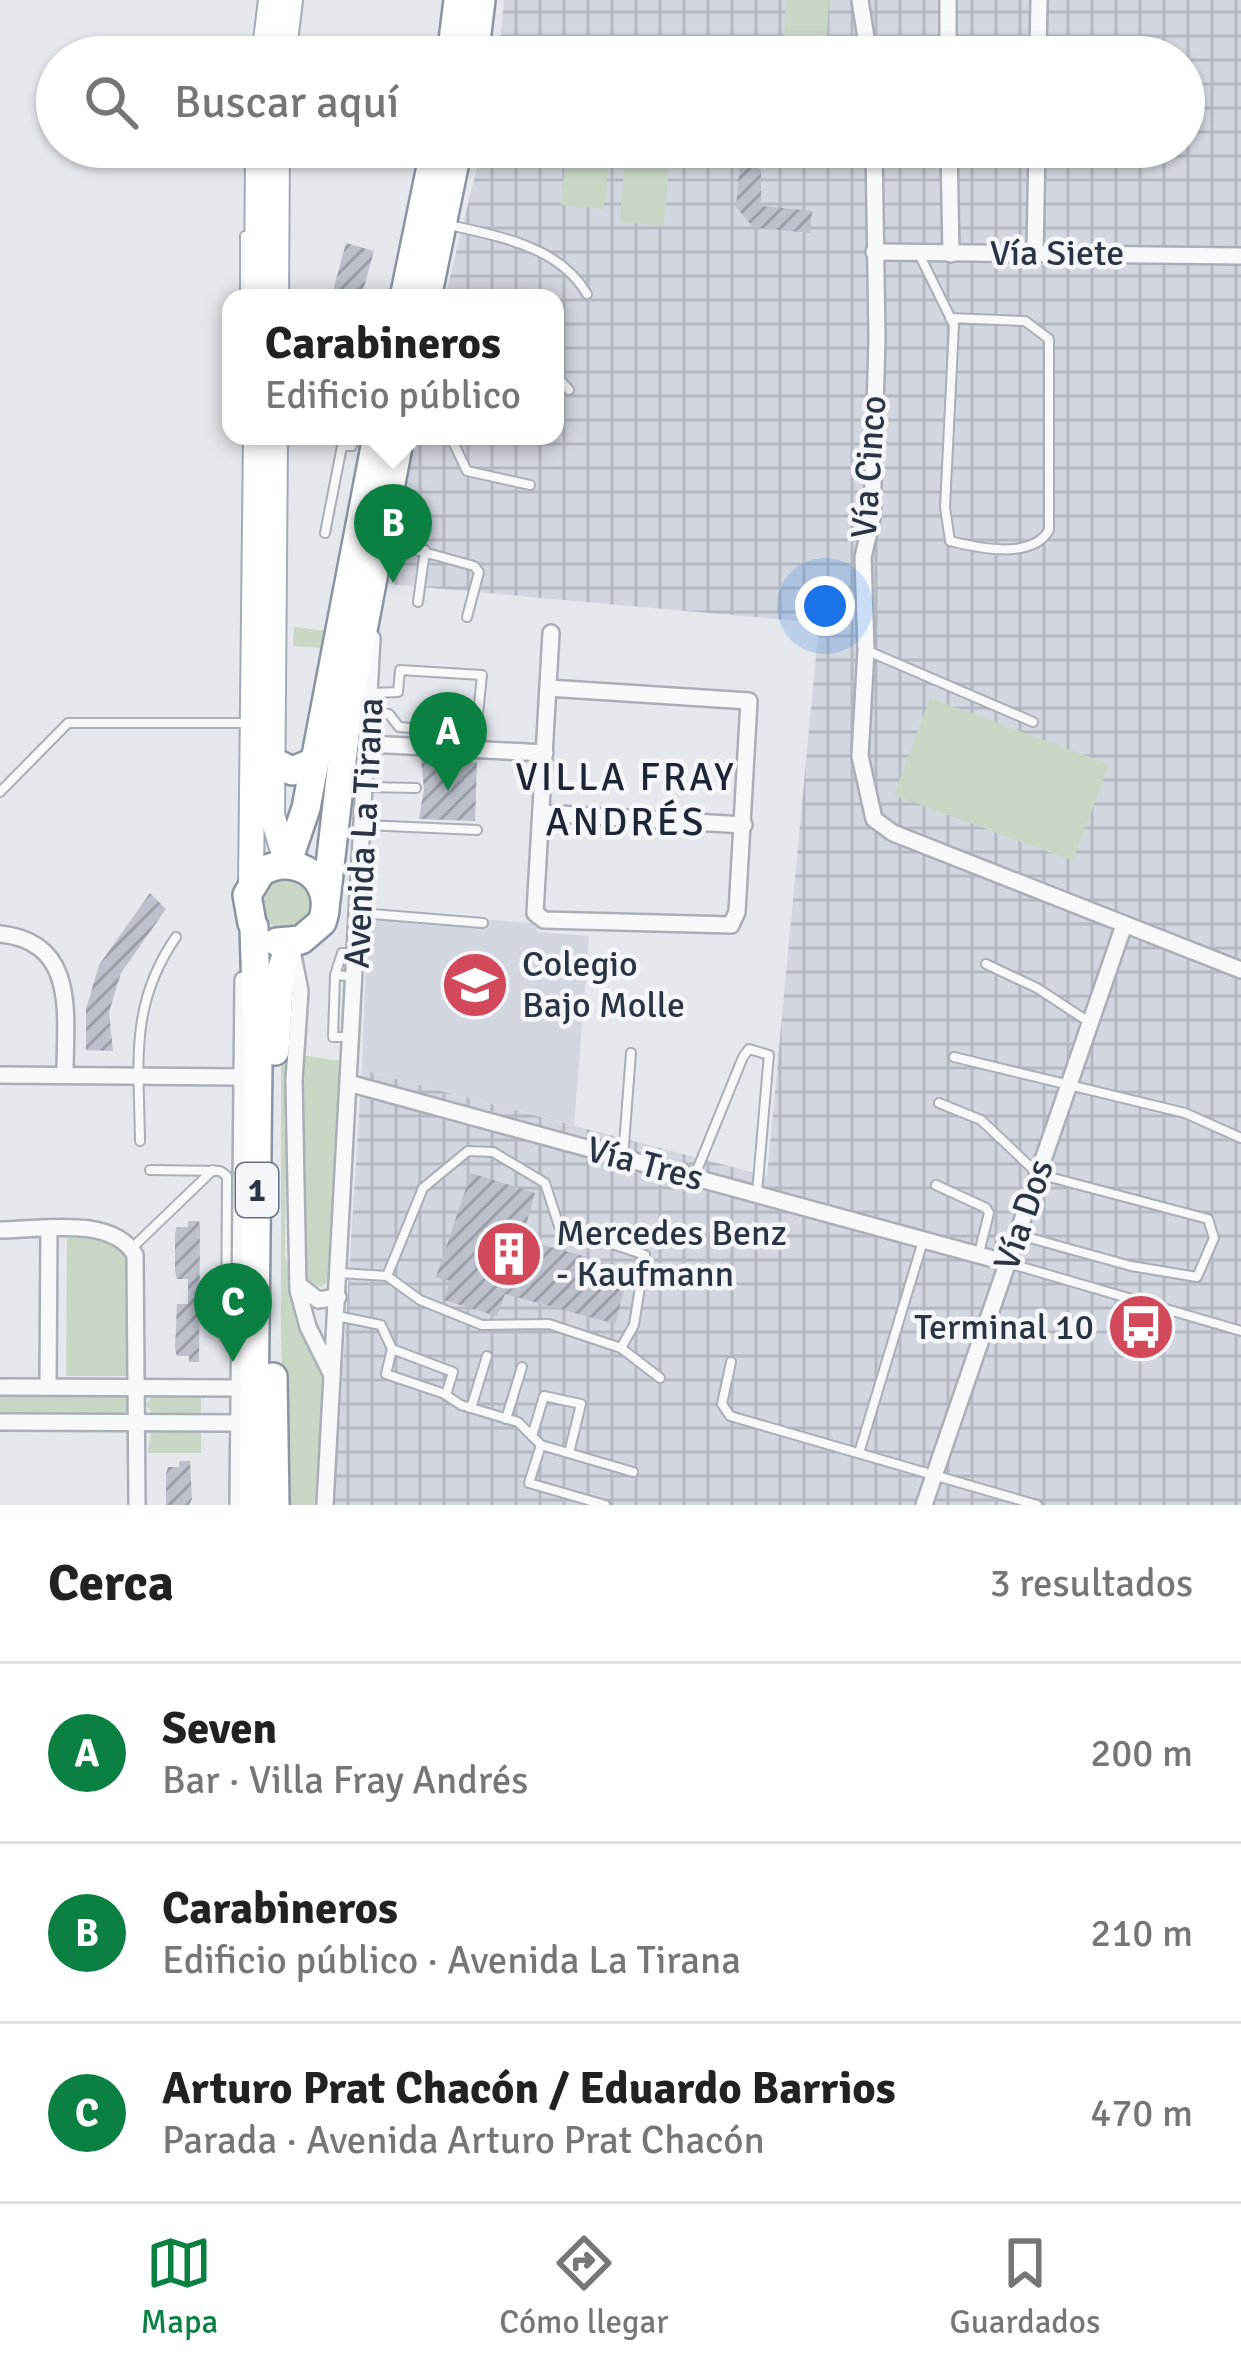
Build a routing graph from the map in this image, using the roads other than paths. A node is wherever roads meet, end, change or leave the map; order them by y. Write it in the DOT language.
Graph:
graph roads {
  1 [pos="271,0"];
  2 [pos="290,0"];
  3 [pos="458,0"];
  4 [pos="481,0"];
  5 [pos="860,0"];
  6 [pos="948,0"];
  7 [pos="1039,0"];
  8 [pos="267,36"];
  9 [pos="286,36"];
  10 [pos="454,36"];
  11 [pos="477,36"];
  12 [pos="866,36"];
  13 [pos="949,36"];
  14 [pos="1038,36"];
  15 [pos="258,168"];
  16 [pos="277,168"];
  17 [pos="431,168"];
  18 [pos="454,168"];
  19 [pos="874,168"];
  20 [pos="950,168"];
  21 [pos="1037,168"];
  22 [pos="257,196"];
  23 [pos="442,223"];
  24 [pos="1035,250"];
  25 [pos="874,252"];
  26 [pos="920,253"];
  27 [pos="951,254"];
  28 [pos="1241,256"];
  29 [pos="245,289"];
  30 [pos="257,289"];
  31 [pos="275,289"];
  32 [pos="406,289"];
  33 [pos="429,289"];
  34 [pos="587,294"];
  35 [pos="950,318"];
  36 [pos="564,385"];
  37 [pos="568,390"];
  38 [pos="256,445"];
  39 [pos="274,445"];
  40 [pos="352,445"];
  41 [pos="375,445"];
  42 [pos="398,445"];
  43 [pos="454,445"];
  44 [pos="530,485"];
  45 [pos="325,532"];
  46 [pos="380,541"];
  47 [pos="424,550"];
  48 [pos="372,581"];
  49 [pos="418,602"];
  50 [pos="467,617"];
  51 [pos="550,633"];
  52 [pos="866,650"];
  53 [pos="548,688"];
  54 [pos="371,693"];
  55 [pos="370,713"];
  56 [pos="1033,722"];
  57 [pos="255,723"];
  58 [pos="368,744"];
  59 [pos="544,753"];
  60 [pos="272,761"];
  61 [pos="314,762"];
  62 [pos="366,787"];
  63 [pos="416,788"];
  64 [pos="0,792"];
  65 [pos="541,813"];
  66 [pos="364,825"];
  67 [pos="744,825"];
  68 [pos="477,830"];
  69 [pos="287,864"];
  70 [pos="251,885"];
  71 [pos="326,900"];
  72 [pos="360,914"];
  73 [pos="483,923"];
  74 [pos="253,925"];
  75 [pos="1124,926"];
  76 [pos="0,934"];
  77 [pos="176,937"];
  78 [pos="290,943"];
  79 [pos="358,952"];
  80 [pos="986,964"];
  81 [pos="1241,970"];
  82 [pos="335,975"];
  83 [pos="357,977"];
  84 [pos="334,1007"];
  85 [pos="356,1008"];
  86 [pos="1090,1023"];
  87 [pos="354,1038"];
  88 [pos="631,1053"];
  89 [pos="954,1057"];
  90 [pos="0,1075"];
  91 [pos="65,1075"];
  92 [pos="139,1075"];
  93 [pos="242,1077"];
  94 [pos="352,1084"];
  95 [pos="1069,1086"];
  96 [pos="940,1103"];
  97 [pos="1241,1138"];
  98 [pos="140,1141"];
  99 [pos="623,1158"];
  100 [pos="150,1170"];
  101 [pos="213,1170"];
  102 [pos="1039,1174"];
  103 [pos="694,1178"];
  104 [pos="936,1185"];
  105 [pos="757,1194"];
  106 [pos="0,1230"];
  107 [pos="49,1230"];
  108 [pos="1018,1234"];
  109 [pos="923,1240"];
  110 [pos="132,1248"];
  111 [pos="978,1255"];
  112 [pos="1008,1263"];
  113 [pos="340,1273"];
  114 [pos="387,1276"];
  115 [pos="297,1280"];
  116 [pos="338,1297"];
  117 [pos="337,1316"];
  118 [pos="1241,1331"];
  119 [pos="226,1337"];
  120 [pos="621,1348"];
  121 [pos="392,1349"];
  122 [pos="487,1356"];
  123 [pos="731,1362"];
  124 [pos="522,1366"];
  125 [pos="333,1377"];
  126 [pos="660,1378"];
  127 [pos="0,1387"];
  128 [pos="49,1387"];
  129 [pos="138,1388"];
  130 [pos="239,1388"];
  131 [pos="446,1395"];
  132 [pos="471,1408"];
  133 [pos="506,1419"];
  134 [pos="0,1422"];
  135 [pos="138,1423"];
  136 [pos="239,1423"];
  137 [pos="532,1436"];
  138 [pos="541,1444"];
  139 [pos="569,1453"];
  140 [pos="859,1454"];
  141 [pos="633,1472"];
  142 [pos="934,1475"];
  143 [pos="137,1505"];
  144 [pos="238,1505"];
  145 [pos="254,1505"];
  146 [pos="275,1505"];
  147 [pos="325,1505"];
  148 [pos="605,1505"];
  149 [pos="924,1505"];
  150 [pos="1037,1505"];
  1 -- 8 [label="main road"];
  2 -- 9 [label="main road"];
  3 -- 10 [label="highway"];
  4 -- 11 [label="highway"];
  5 -- 12 [label="street"];
  6 -- 13 [label="street"];
  7 -- 14 [label="street"];
  15 -- 22 [label="main road"];
  16 -- 31 [label="main road"];
  17 -- 32 [label="highway"];
  18 -- 23 [label="highway"];
  19 -- 25 [label="street, Vía Cinco"];
  20 -- 27 [label="street"];
  21 -- 24 [label="street"];
  22 -- 29 [label="lane"];
  22 -- 30 [label="main road"];
  23 -- 33 [label="highway"];
  23 -- 34 [label="lane"];
  24 -- 27 [label="street, Vía Siete"];
  24 -- 28 [label="street, Vía Siete"];
  25 -- 26 [label="street, Vía Siete"];
  25 -- 52 [label="street, Vía Cinco"];
  26 -- 27 [label="street, Vía Siete"];
  26 -- 35 [label="lane"];
  35 -- 35 [label="lane"];
  36 -- 37 [label="lane"];
  38 -- 57 [label="main road, 1"];
  39 -- 60 [label="main road"];
  40 -- 45 [label="lane"];
  41 -- 61 [label="highway, Avenida La Tirana"];
  42 -- 46 [label="highway, Avenida La Tirana"];
  43 -- 44 [label="lane"];
  46 -- 47 [label="lane"];
  46 -- 48 [label="highway, Avenida La Tirana"];
  47 -- 49 [label="lane"];
  47 -- 50 [label="lane"];
  48 -- 54 [label="street, Avenida La Tirana"];
  48 -- 71 [label="highway, Avenida La Tirana"];
  51 -- 53 [label="street"];
  52 -- 56 [label="lane"];
  52 -- 75 [label="street, Vía Cinco"];
  53 -- 59 [label="street"];
  53 -- 67 [label="street"];
  54 -- 55 [label="street, Avenida La Tirana"];
  54 -- 55 [label="lane"];
  55 -- 58 [label="street, Avenida La Tirana"];
  57 -- 64 [label="lane"];
  57 -- 70 [label="main road, 1"];
  58 -- 59 [label="street"];
  58 -- 62 [label="street, Avenida La Tirana"];
  59 -- 65 [label="street"];
  60 -- 61 [label="highway"];
  60 -- 69 [label="main road"];
  61 -- 69 [label="highway, Avenida La Tirana"];
  62 -- 63 [label="lane"];
  62 -- 66 [label="street, Avenida La Tirana"];
  65 -- 67 [label="street"];
  65 -- 67 [label="street"];
  66 -- 68 [label="lane"];
  66 -- 72 [label="street, Avenida La Tirana"];
  69 -- 70 [label="highway"];
  69 -- 71 [label="highway"];
  70 -- 74 [label="highway, 1"];
  71 -- 78 [label="highway, 1"];
  72 -- 73 [label="lane"];
  72 -- 79 [label="street, Avenida La Tirana"];
  74 -- 78 [label="highway"];
  74 -- 93 [label="street"];
  74 -- 145 [label="highway, 1"];
  75 -- 81 [label="street, Vía Cinco"];
  75 -- 86 [label="street, Vía Dos"];
  76 -- 91 [label="street"];
  77 -- 92 [label="lane"];
  78 -- 115 [label="street"];
  78 -- 146 [label="highway, 1"];
  79 -- 82 [label="lane"];
  79 -- 83 [label="street, Avenida La Tirana"];
  80 -- 86 [label="lane"];
  82 -- 83 [label="lane"];
  82 -- 84 [label="lane"];
  83 -- 85 [label="street, Avenida La Tirana"];
  84 -- 85 [label="lane"];
  84 -- 87 [label="lane"];
  85 -- 87 [label="street, Avenida La Tirana"];
  86 -- 95 [label="street, Vía Dos"];
  87 -- 94 [label="street, Avenida La Tirana"];
  88 -- 99 [label="lane"];
  89 -- 95 [label="lane"];
  90 -- 91 [label="street"];
  91 -- 92 [label="street"];
  92 -- 93 [label="street"];
  92 -- 98 [label="lane"];
  93 -- 130 [label="street"];
  94 -- 99 [label="street, Vía Tres"];
  94 -- 113 [label="street, Avenida La Tirana"];
  95 -- 97 [label="lane"];
  95 -- 102 [label="street, Vía Dos"];
  96 -- 102 [label="lane"];
  99 -- 103 [label="street, Vía Tres"];
  100 -- 101 [label="lane"];
  101 -- 110 [label="lane"];
  101 -- 119 [label="lane"];
  102 -- 108 [label="street, Vía Dos"];
  102 -- 108 [label="lane"];
  103 -- 105 [label="street, Vía Tres"];
  103 -- 105 [label="lane"];
  104 -- 111 [label="lane"];
  105 -- 109 [label="street, Vía Tres"];
  106 -- 107 [label="street"];
  107 -- 110 [label="street"];
  107 -- 128 [label="street"];
  108 -- 112 [label="street, Vía Dos"];
  109 -- 111 [label="street, Vía Tres"];
  109 -- 140 [label="lane"];
  110 -- 129 [label="street"];
  111 -- 112 [label="street, Vía Tres"];
  112 -- 118 [label="lane"];
  112 -- 142 [label="street, Vía Dos"];
  113 -- 114 [label="lane"];
  113 -- 116 [label="street, Avenida La Tirana"];
  114 -- 120 [label="lane"];
  114 -- 120 [label="lane"];
  115 -- 116 [label="street"];
  115 -- 125 [label="street"];
  116 -- 117 [label="street, Avenida La Tirana"];
  117 -- 121 [label="lane"];
  117 -- 125 [label="street, Avenida La Tirana"];
  120 -- 126 [label="lane"];
  121 -- 131 [label="lane"];
  121 -- 131 [label="lane"];
  122 -- 132 [label="lane"];
  123 -- 140 [label="lane"];
  124 -- 133 [label="lane"];
  125 -- 147 [label="street, Avenida La Tirana"];
  127 -- 128 [label="street"];
  128 -- 129 [label="street"];
  129 -- 130 [label="street"];
  129 -- 135 [label="street"];
  130 -- 136 [label="street"];
  131 -- 132 [label="lane"];
  132 -- 133 [label="lane"];
  133 -- 137 [label="lane"];
  134 -- 135 [label="street"];
  135 -- 136 [label="street"];
  135 -- 143 [label="street"];
  136 -- 144 [label="street"];
  137 -- 138 [label="lane"];
  137 -- 139 [label="lane"];
  138 -- 139 [label="lane"];
  138 -- 148 [label="lane"];
  139 -- 141 [label="lane"];
  140 -- 142 [label="lane"];
  142 -- 149 [label="street, Vía Dos"];
  142 -- 150 [label="lane"];
}
